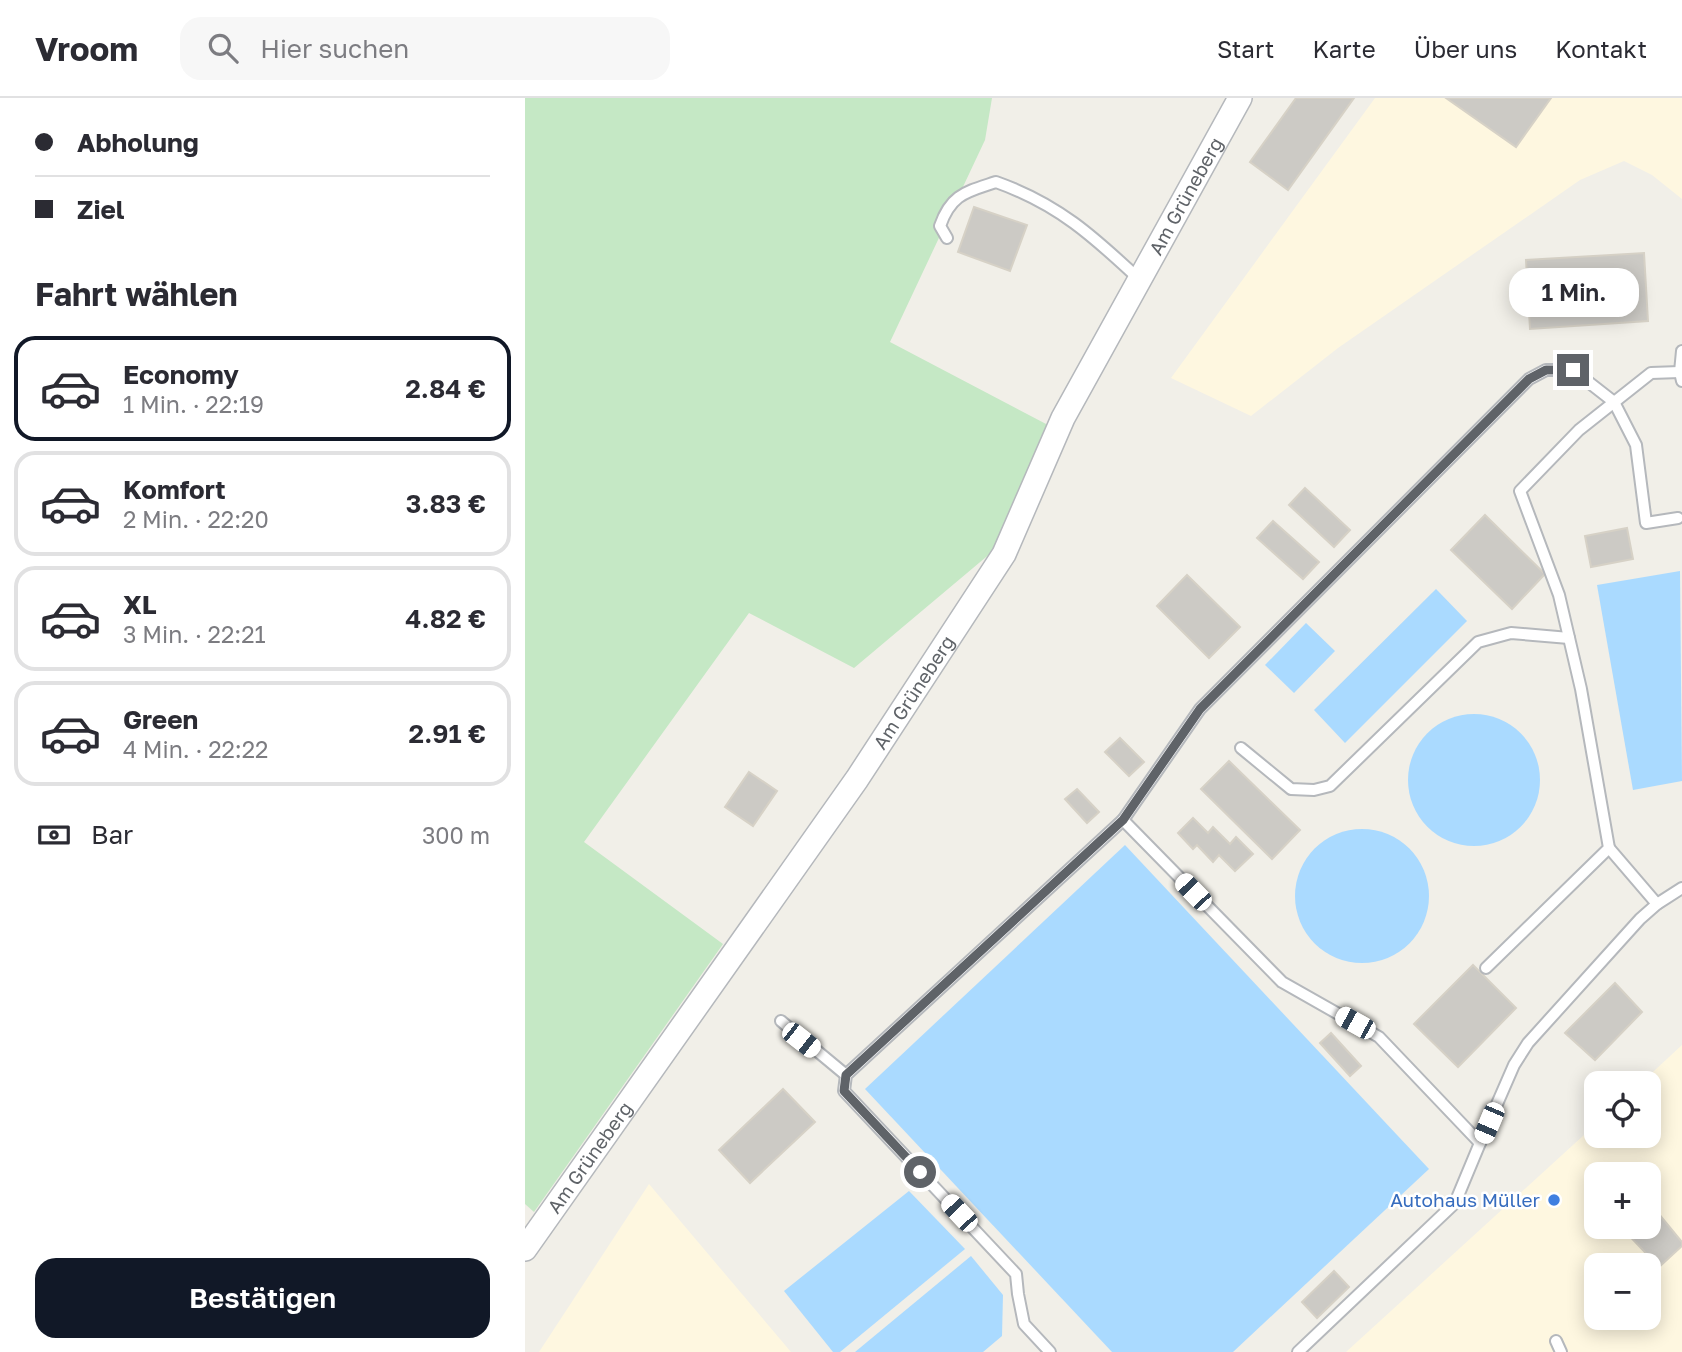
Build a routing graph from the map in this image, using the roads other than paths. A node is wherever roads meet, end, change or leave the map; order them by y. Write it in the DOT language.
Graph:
graph roads {
  1 [pos="1240,98"];
  2 [pos="947,238"];
  3 [pos="1140,280"];
  4 [pos="1682,351"];
  5 [pos="1681,376"];
  6 [pos="1614,402"];
  7 [pos="1678,517"];
  8 [pos="1569,638"];
  9 [pos="1241,748"];
  10 [pos="1123,820"];
  11 [pos="1609,848"];
  12 [pos="1682,888"];
  13 [pos="1657,904"];
  14 [pos="1486,968"];
  15 [pos="781,1021"];
  16 [pos="846,1075"];
  17 [pos="1480,1143"];
  18 [pos="525,1249"];
  19 [pos="1556,1341"];
  20 [pos="1051,1352"];
  21 [pos="1298,1352"];
  22 [pos="1561,1352"];
  1 -- 3 [label="street, Am Grüneberg"];
  2 -- 3 [label="lane"];
  3 -- 18 [label="street, Am Grüneberg"];
  4 -- 5 [label="lane"];
  5 -- 6 [label="lane"];
  6 -- 7 [label="lane"];
  6 -- 8 [label="lane"];
  6 -- 10 [label="lane"];
  8 -- 9 [label="lane"];
  8 -- 11 [label="lane"];
  10 -- 16 [label="lane"];
  10 -- 17 [label="lane"];
  11 -- 13 [label="lane"];
  11 -- 14 [label="lane"];
  12 -- 13 [label="lane"];
  13 -- 17 [label="lane"];
  15 -- 16 [label="lane"];
  16 -- 20 [label="lane"];
  17 -- 21 [label="lane"];
  19 -- 22 [label="lane"];
}
